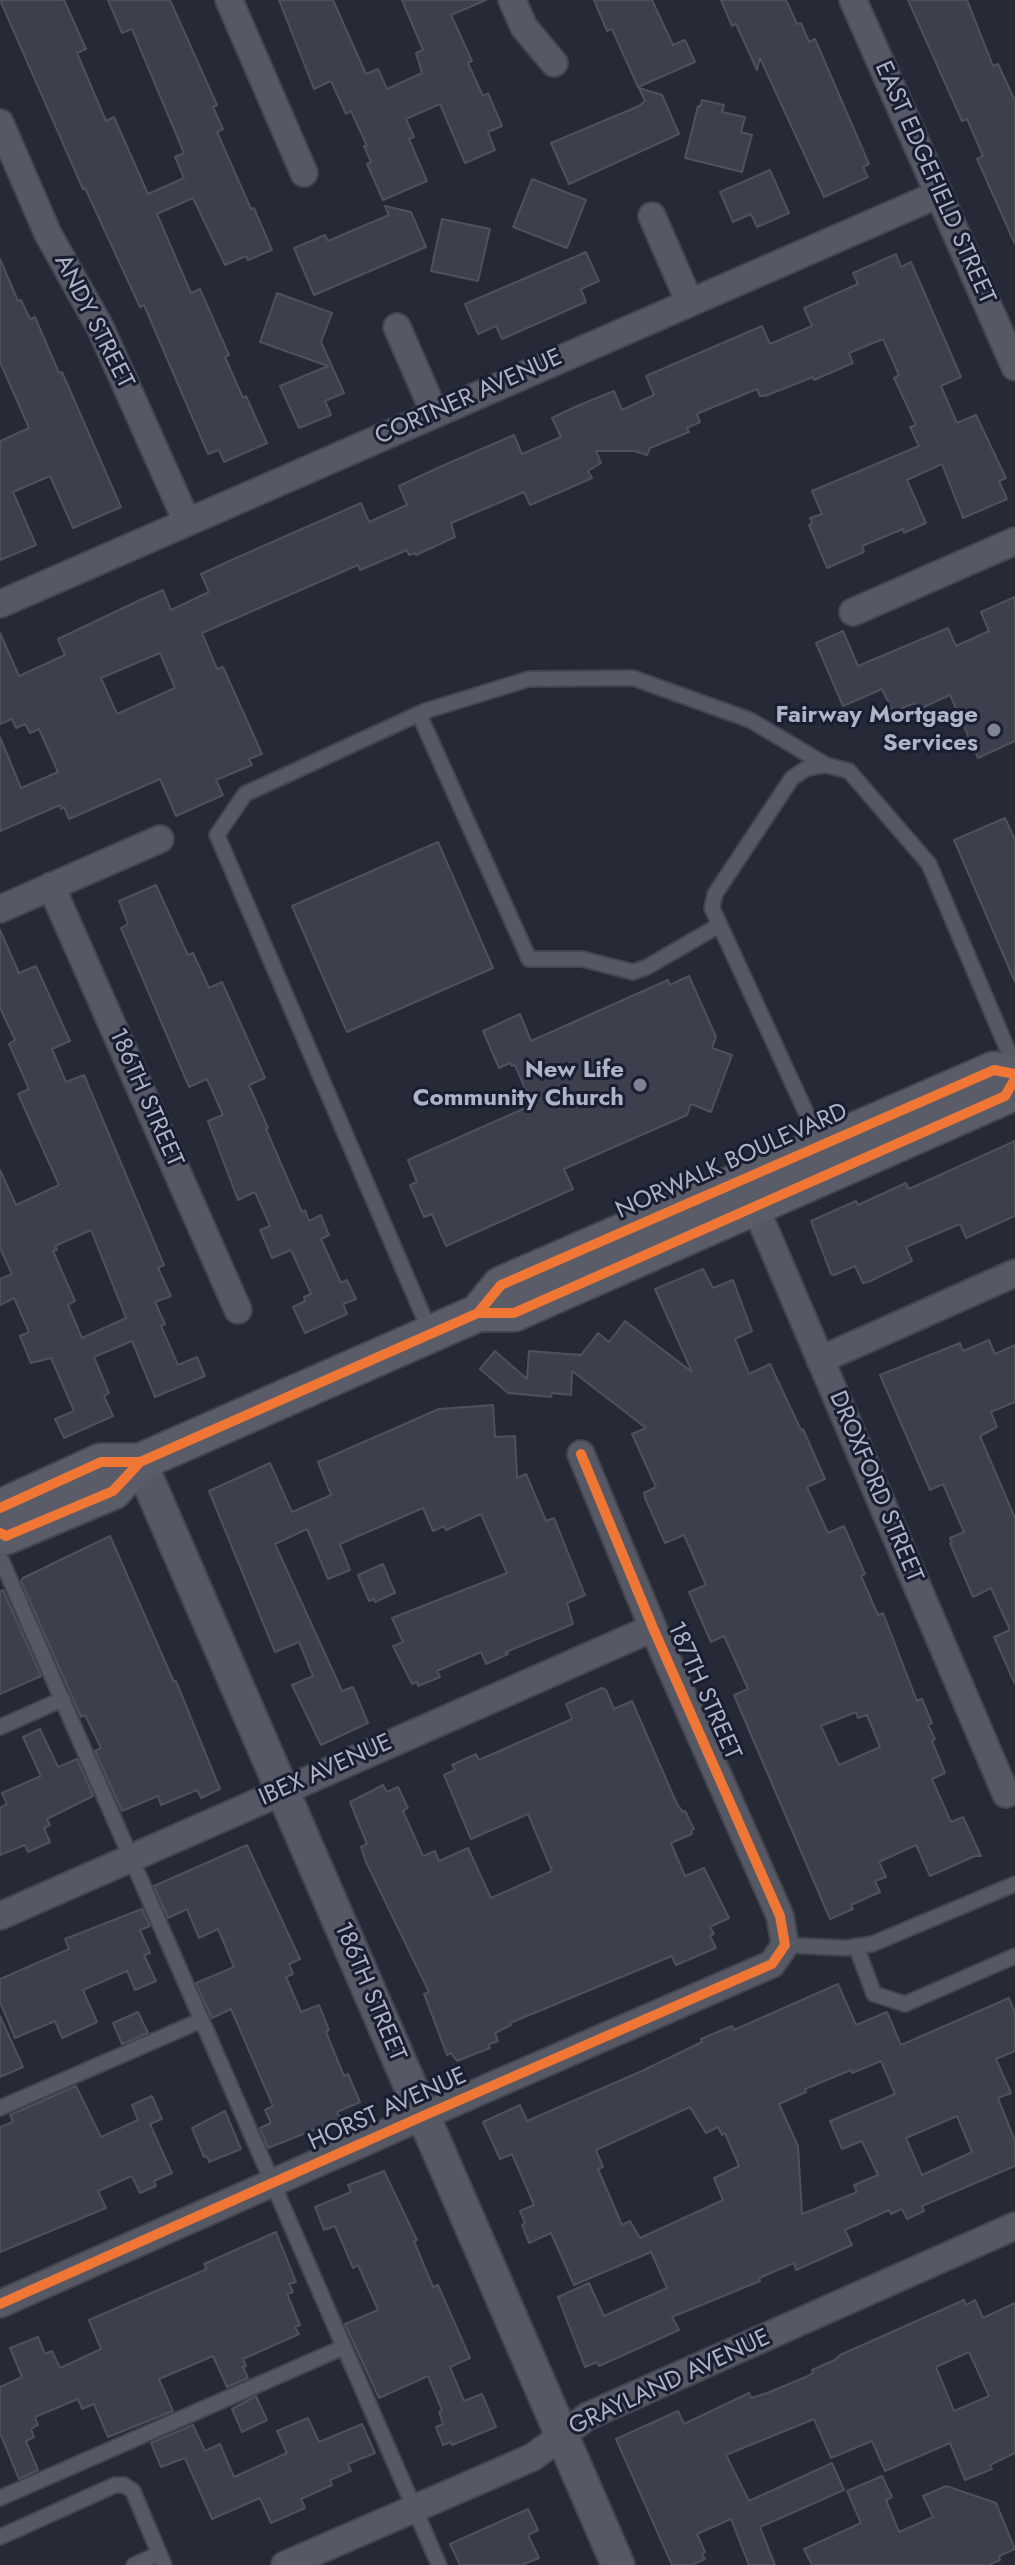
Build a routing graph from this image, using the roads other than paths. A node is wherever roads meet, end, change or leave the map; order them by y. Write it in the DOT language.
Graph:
graph roads {
  1 [pos="229,0"];
  2 [pos="512,0"];
  3 [pos="853,0"];
  4 [pos="554,63"];
  5 [pos="0,123"];
  6 [pos="304,173"];
  7 [pos="939,194"];
  8 [pos="652,216"];
  9 [pos="689,301"];
  10 [pos="397,327"];
  11 [pos="1015,367"];
  12 [pos="434,412"];
  13 [pos="187,522"];
  14 [pos="1015,541"];
  15 [pos="0,604"];
  16 [pos="853,612"];
  17 [pos="419,714"];
  18 [pos="826,765"];
  19 [pos="160,839"];
  20 [pos="51,886"];
  21 [pos="0,909"];
  22 [pos="718,926"];
  23 [pos="1015,1067"];
  24 [pos="1015,1076"];
  25 [pos="821,1145"];
  26 [pos="749,1194"];
  27 [pos="1015,1273"];
  28 [pos="238,1310"];
  29 [pos="431,1334"];
  30 [pos="820,1360"];
  31 [pos="581,1454"];
  32 [pos="140,1462"];
  33 [pos="0,1508"];
  34 [pos="0,1533"];
  35 [pos="0,1557"];
  36 [pos="653,1628"];
  37 [pos="63,1699"];
  38 [pos="0,1727"];
  39 [pos="282,1789"];
  40 [pos="1006,1794"];
  41 [pos="132,1858"];
  42 [pos="1015,1884"];
  43 [pos="0,1916"];
  44 [pos="785,1945"];
  45 [pos="856,1946"];
  46 [pos="1015,1956"];
  47 [pos="202,2020"];
  48 [pos="0,2108"];
  49 [pos="423,2116"];
  50 [pos="274,2184"];
  51 [pos="1015,2226"];
  52 [pos="0,2304"];
  53 [pos="344,2347"];
  54 [pos="561,2434"];
  55 [pos="0,2498"];
  56 [pos="415,2508"];
  57 [pos="0,2537"];
  58 [pos="162,2560"];
  59 [pos="134,2565"];
  60 [pos="285,2565"];
  61 [pos="439,2565"];
  62 [pos="618,2565"];
  1 -- 6 [label="street"];
  2 -- 4 [label="street"];
  3 -- 7 [label="street, EAST EDGEFIELD STREET"];
  5 -- 13 [label="street, ANDY STREET"];
  7 -- 9 [label="street, CORTNER AVENUE"];
  7 -- 11 [label="street, EAST EDGEFIELD STREET"];
  8 -- 9 [label="street"];
  9 -- 12 [label="street, CORTNER AVENUE"];
  10 -- 12 [label="street"];
  12 -- 13 [label="street, CORTNER AVENUE"];
  13 -- 15 [label="street, CORTNER AVENUE"];
  14 -- 16 [label="street"];
  17 -- 18 [label="lane"];
  17 -- 22 [label="lane"];
  17 -- 29 [label="lane"];
  18 -- 22 [label="lane"];
  18 -- 23 [label="lane"];
  19 -- 20 [label="street"];
  20 -- 21 [label="street"];
  20 -- 28 [label="street, 186TH STREET"];
  22 -- 25 [label="lane"];
  24 -- 25 [label="main road, NORWALK BOULEVARD"];
  24 -- 26 [label="main road, NORWALK BOULEVARD"];
  25 -- 26 [label="main road, NORWALK BOULEVARD"];
  26 -- 29 [label="main road, NORWALK BOULEVARD"];
  26 -- 30 [label="street, DROXFORD STREET"];
  27 -- 30 [label="street"];
  29 -- 32 [label="main road, NORWALK BOULEVARD"];
  30 -- 40 [label="street, DROXFORD STREET"];
  31 -- 36 [label="street, 187TH STREET"];
  32 -- 33 [label="main road, NORWALK BOULEVARD"];
  32 -- 34 [label="main road, NORWALK BOULEVARD"];
  32 -- 39 [label="street, 186TH STREET"];
  35 -- 37 [label="lane"];
  36 -- 39 [label="street, IBEX AVENUE"];
  36 -- 44 [label="street, 187TH STREET"];
  37 -- 38 [label="lane"];
  37 -- 41 [label="lane"];
  39 -- 41 [label="street, IBEX AVENUE"];
  39 -- 49 [label="street, 186TH STREET"];
  41 -- 43 [label="street, IBEX AVENUE"];
  41 -- 47 [label="lane"];
  42 -- 45 [label="lane"];
  44 -- 45 [label="lane"];
  44 -- 49 [label="street, HORST AVENUE"];
  45 -- 46 [label="lane"];
  47 -- 48 [label="lane"];
  47 -- 50 [label="lane"];
  49 -- 50 [label="street, HORST AVENUE"];
  49 -- 54 [label="street, 186TH STREET"];
  50 -- 52 [label="street, HORST AVENUE"];
  50 -- 53 [label="lane"];
  51 -- 54 [label="street, GRAYLAND AVENUE"];
  53 -- 55 [label="lane"];
  53 -- 56 [label="lane"];
  54 -- 56 [label="street, GRAYLAND AVENUE"];
  54 -- 62 [label="street, 186TH STREET"];
  56 -- 60 [label="street, GRAYLAND AVENUE"];
  56 -- 61 [label="lane"];
  57 -- 58 [label="lane"];
  58 -- 59 [label="lane"];
}
